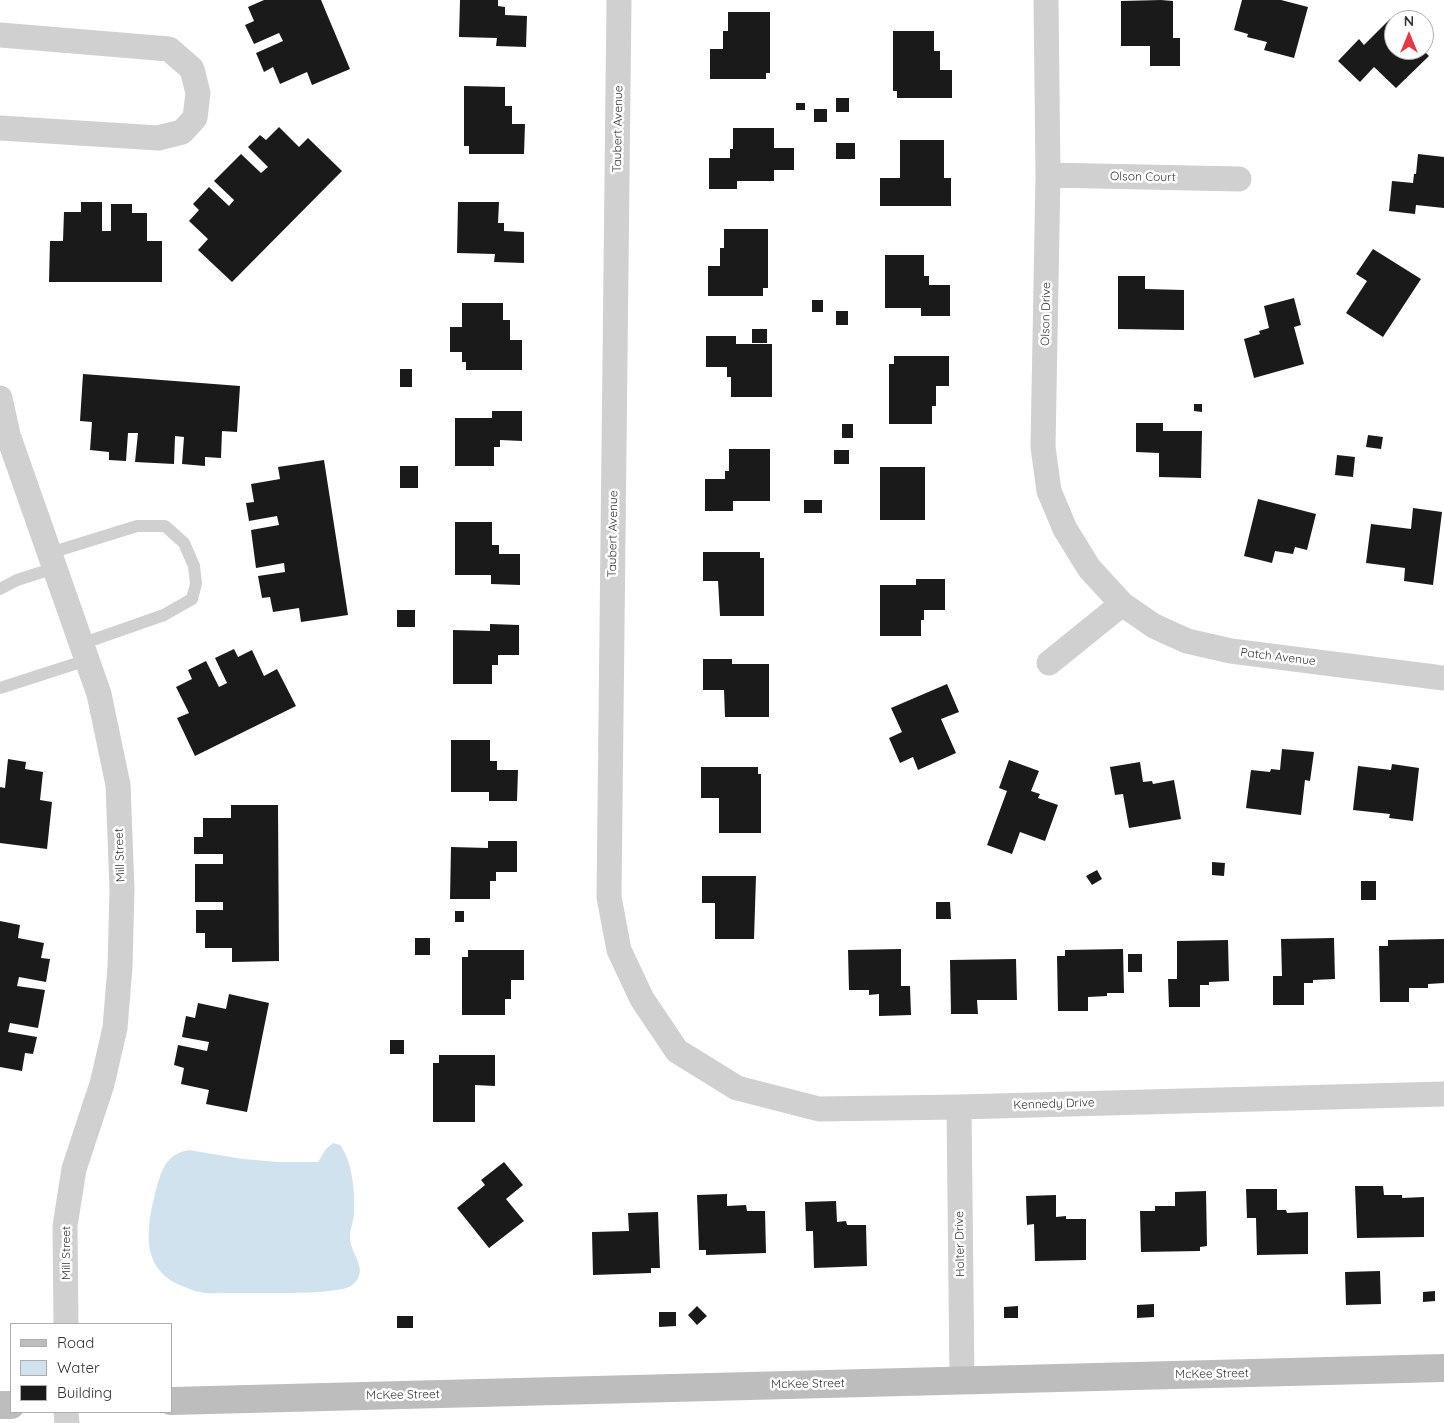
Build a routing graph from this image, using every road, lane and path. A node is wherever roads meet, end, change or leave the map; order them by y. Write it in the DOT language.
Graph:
graph roads {
  1 [pos="619,0"];
  2 [pos="1046,0"];
  3 [pos="0,35"];
  4 [pos="0,128"];
  5 [pos="1048,175"];
  6 [pos="1239,179"];
  7 [pos="0,398"];
  8 [pos="52,560"];
  9 [pos="0,589"];
  10 [pos="1122,604"];
  11 [pos="84,652"];
  12 [pos="1049,663"];
  13 [pos="1444,678"];
  14 [pos="0,688"];
  15 [pos="677,1051"];
  16 [pos="1444,1094"];
  17 [pos="959,1107"];
  18 [pos="66,1323"];
  19 [pos="1444,1368"];
  20 [pos="962,1381"];
  21 [pos="172,1401"];
  1 -- 15 [label="street, Taubert Avenue"];
  2 -- 5 [label="street, Olson Drive"];
  3 -- 4 [label="street"];
  5 -- 6 [label="street, Olson Court"];
  5 -- 10 [label="street, Olson Drive"];
  7 -- 8 [label="street, Mill Street"];
  8 -- 9 [label="lane"];
  8 -- 11 [label="street, Mill Street"];
  8 -- 11 [label="lane"];
  10 -- 12 [label="street"];
  10 -- 13 [label="street, Patch Avenue"];
  11 -- 14 [label="lane"];
  11 -- 18 [label="street, Mill Street"];
  15 -- 17 [label="street, Kennedy Drive"];
  16 -- 17 [label="street, Kennedy Drive"];
  17 -- 20 [label="street, Holter Drive"];
  19 -- 20 [label="street, McKee Street"];
  20 -- 21 [label="street, McKee Street"];
}
